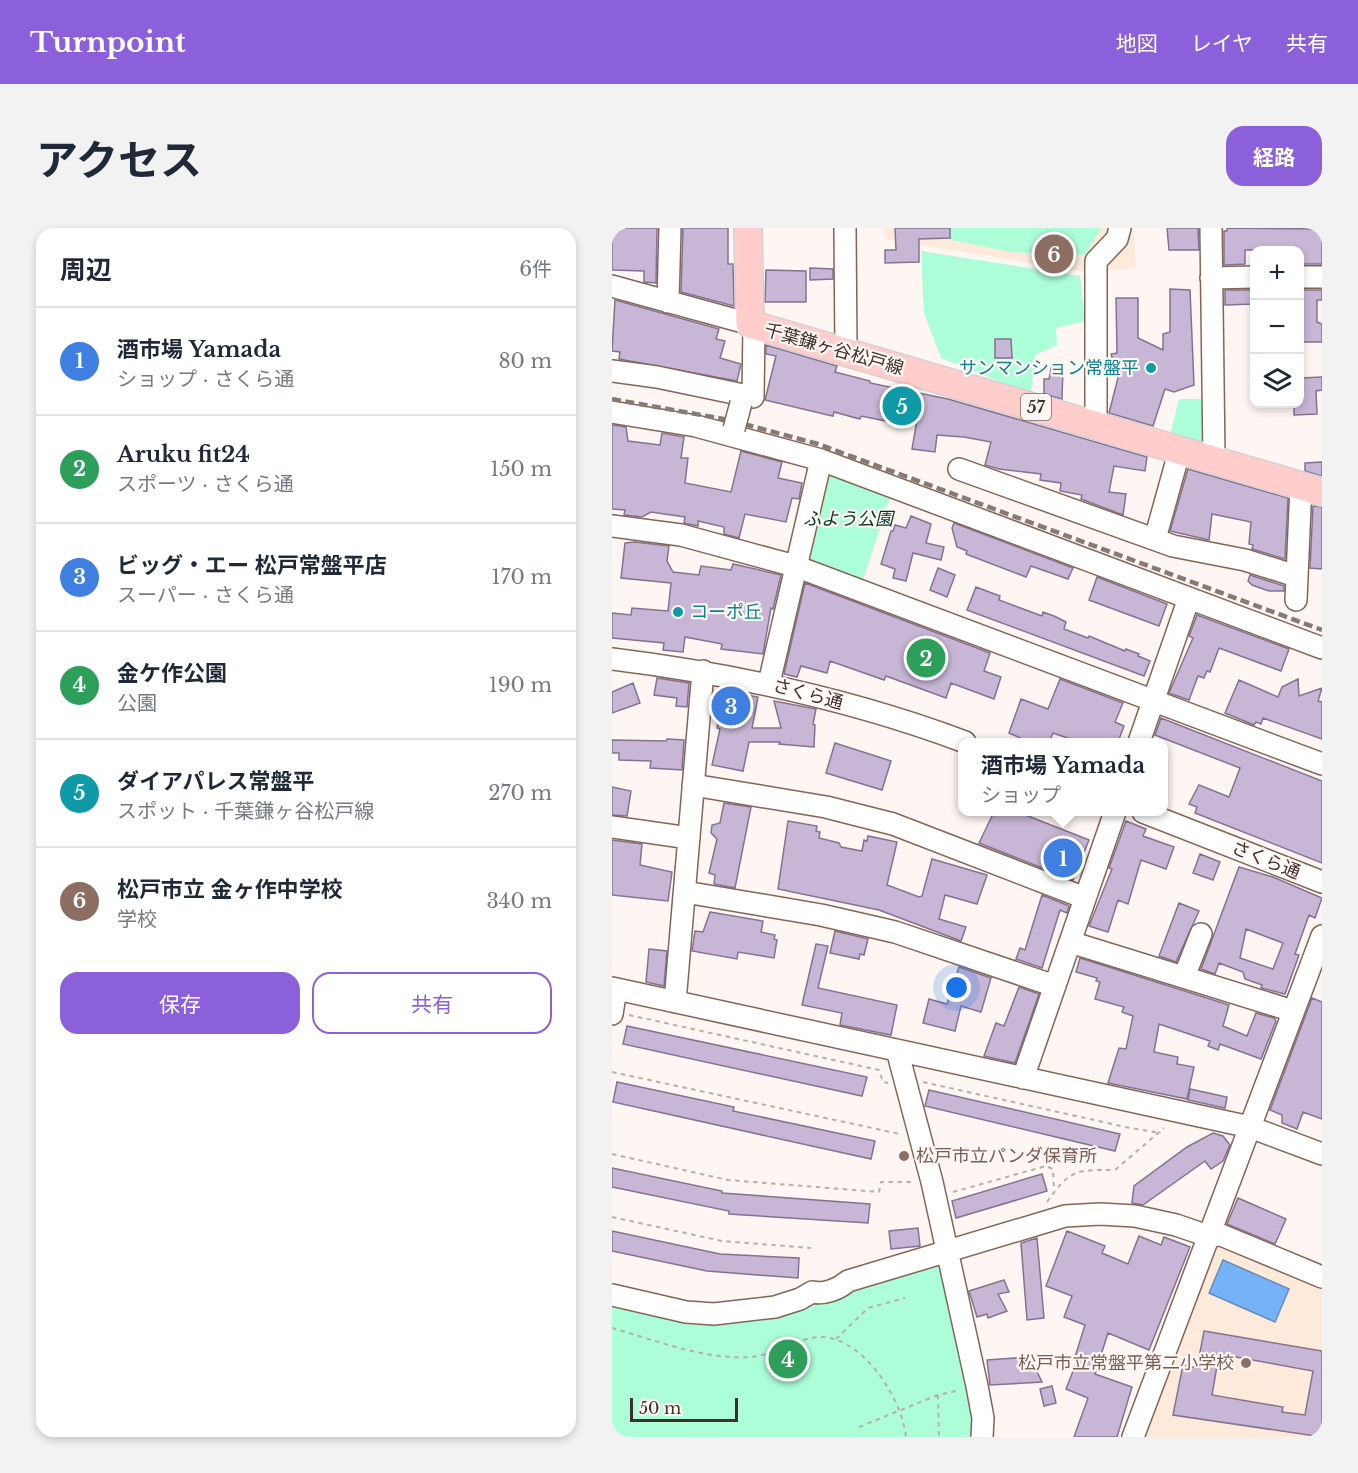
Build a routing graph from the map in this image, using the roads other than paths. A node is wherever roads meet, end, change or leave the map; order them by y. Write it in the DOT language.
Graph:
graph roads {
  1 [pos="670,228"];
  2 [pos="748,228"];
  3 [pos="844,228"];
  4 [pos="1120,228"];
  5 [pos="1211,228"];
  6 [pos="1304,277"];
  7 [pos="1322,277"];
  8 [pos="1211,278"];
  9 [pos="1250,278"];
  10 [pos="612,286"];
  11 [pos="668,302"];
  12 [pos="752,325"];
  13 [pos="846,352"];
  14 [pos="612,371"];
  15 [pos="741,403"];
  16 [pos="612,412"];
  17 [pos="1096,424"];
  18 [pos="734,429"];
  19 [pos="1180,449"];
  20 [pos="1214,458"];
  21 [pos="821,460"];
  22 [pos="959,469"];
  23 [pos="1311,488"];
  24 [pos="612,526"];
  25 [pos="1155,539"];
  26 [pos="795,566"];
  27 [pos="1296,576"];
  28 [pos="1189,598"];
  29 [pos="1296,600"];
  30 [pos="1322,648"];
  31 [pos="612,658"];
  32 [pos="703,671"];
  33 [pos="769,683"];
  34 [pos="1154,700"];
  35 [pos="1140,738"];
  36 [pos="958,740"];
  37 [pos="1322,764"];
  38 [pos="693,784"];
  39 [pos="1114,816"];
  40 [pos="1153,816"];
  41 [pos="612,828"];
  42 [pos="689,838"];
  43 [pos="1322,882"];
  44 [pos="685,892"];
  45 [pos="1085,897"];
  46 [pos="1201,934"];
  47 [pos="1322,936"];
  48 [pos="1070,942"];
  49 [pos="1184,977"];
  50 [pos="1055,986"];
  51 [pos="614,989"];
  52 [pos="675,1002"];
  53 [pos="1293,1011"];
  54 [pos="612,1014"];
  55 [pos="897,1050"];
  56 [pos="1023,1078"];
  57 [pos="1250,1127"];
  58 [pos="1322,1154"];
  59 [pos="1208,1236"];
  60 [pos="947,1251"];
  61 [pos="1322,1277"];
  62 [pos="612,1295"];
  63 [pos="982,1437"];
  64 [pos="1133,1437"];
  1 -- 11 [label="street"];
  2 -- 12 [label="main road, 千葉鎌ヶ谷松戸線"];
  3 -- 13 [label="street"];
  4 -- 17 [label="street"];
  5 -- 8 [label="street"];
  6 -- 7 [label="street"];
  8 -- 9 [label="street"];
  8 -- 20 [label="street"];
  10 -- 11 [label="street"];
  11 -- 12 [label="street"];
  12 -- 13 [label="main road, 千葉鎌ヶ谷松戸線 / 57"];
  12 -- 14 [label="street"];
  13 -- 17 [label="main road, 千葉鎌ヶ谷松戸線 / 57"];
  15 -- 18 [label="street, bridge"];
  16 -- 21 [label="street"];
  17 -- 19 [label="main road, 千葉鎌ヶ谷松戸線 / 57"];
  19 -- 20 [label="main road, 千葉鎌ヶ谷松戸線 / 57"];
  19 -- 25 [label="street"];
  20 -- 23 [label="main road, 千葉鎌ヶ谷松戸線 / 57"];
  21 -- 26 [label="street"];
  21 -- 28 [label="street"];
  22 -- 25 [label="street"];
  23 -- 27 [label="street"];
  24 -- 26 [label="street"];
  25 -- 27 [label="street"];
  26 -- 33 [label="street"];
  26 -- 34 [label="street"];
  27 -- 29 [label="street"];
  28 -- 30 [label="street"];
  28 -- 34 [label="street"];
  31 -- 32 [label="street, さくら通"];
  32 -- 33 [label="street, さくら通"];
  32 -- 38 [label="street"];
  33 -- 36 [label="street, さくら通"];
  34 -- 35 [label="street"];
  34 -- 37 [label="street"];
  38 -- 42 [label="street"];
  38 -- 45 [label="street"];
  39 -- 45 [label="street"];
  40 -- 43 [label="street, さくら通"];
  41 -- 42 [label="street"];
  42 -- 44 [label="street"];
  44 -- 50 [label="street"];
  44 -- 52 [label="street"];
  45 -- 48 [label="street"];
  46 -- 49 [label="street"];
  47 -- 53 [label="street"];
  48 -- 49 [label="street"];
  48 -- 50 [label="street"];
  49 -- 53 [label="street"];
  50 -- 56 [label="street"];
  51 -- 52 [label="street"];
  51 -- 54 [label="street"];
  52 -- 55 [label="street"];
  53 -- 57 [label="street"];
  55 -- 56 [label="street"];
  55 -- 60 [label="street"];
  56 -- 57 [label="street"];
  57 -- 58 [label="street"];
  57 -- 59 [label="street"];
  59 -- 60 [label="street"];
  59 -- 61 [label="street"];
  59 -- 64 [label="street"];
  60 -- 62 [label="street"];
  60 -- 63 [label="street"];
}
